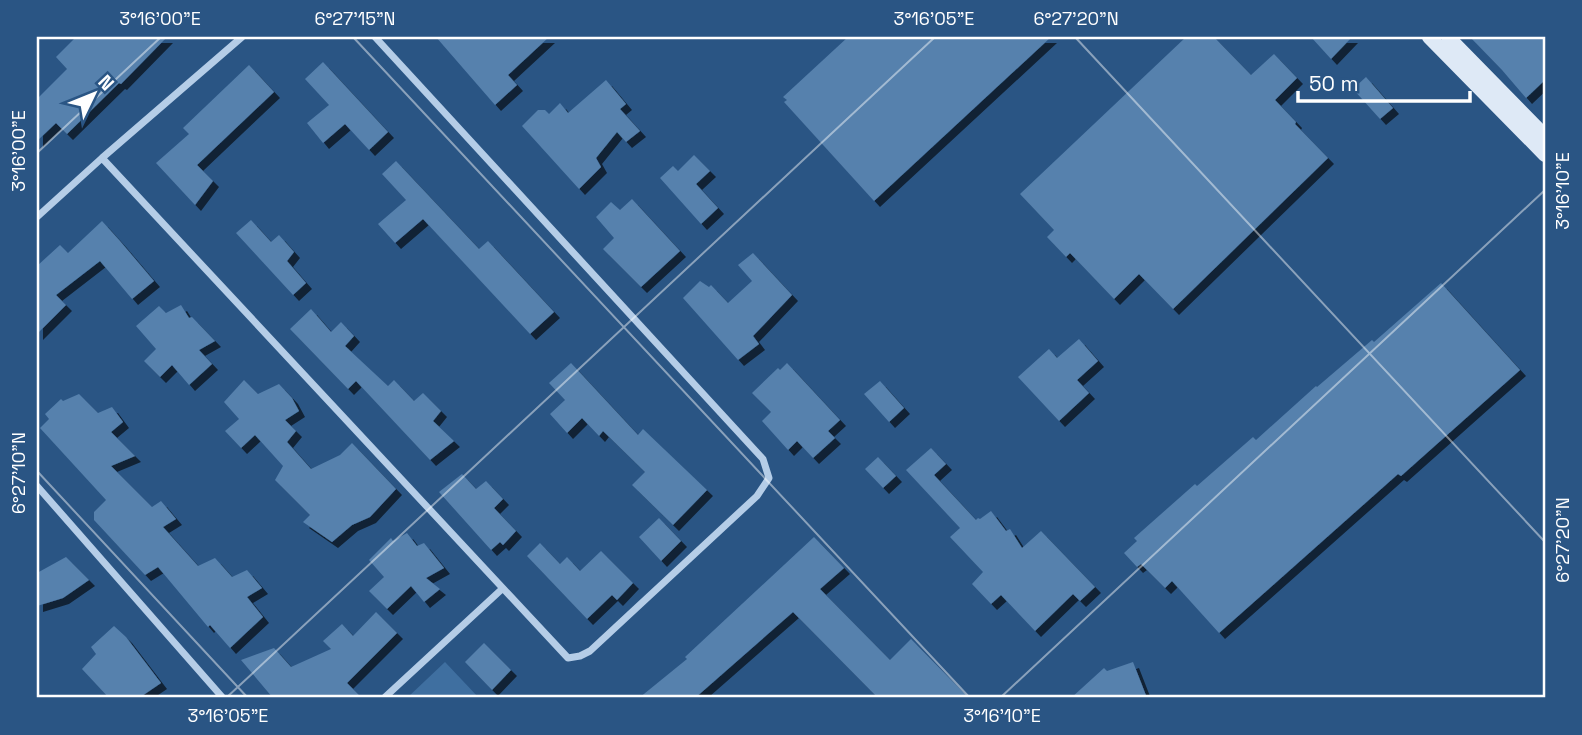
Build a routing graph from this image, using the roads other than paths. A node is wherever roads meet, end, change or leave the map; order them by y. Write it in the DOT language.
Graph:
graph roads {
  1 [pos="242,37"];
  2 [pos="375,37"];
  3 [pos="1429,37"];
  4 [pos="1448,37"];
  5 [pos="1545,136"];
  6 [pos="1545,155"];
  7 [pos="102,158"];
  8 [pos="37,217"];
  9 [pos="37,486"];
  10 [pos="502,589"];
  11 [pos="223,698"];
  12 [pos="384,698"];
  1 -- 7 [label="street"];
  2 -- 10 [label="street"];
  3 -- 6 [label="main road"];
  4 -- 5 [label="main road"];
  7 -- 8 [label="street"];
  7 -- 10 [label="street"];
  9 -- 11 [label="street"];
  10 -- 12 [label="street"];
}
